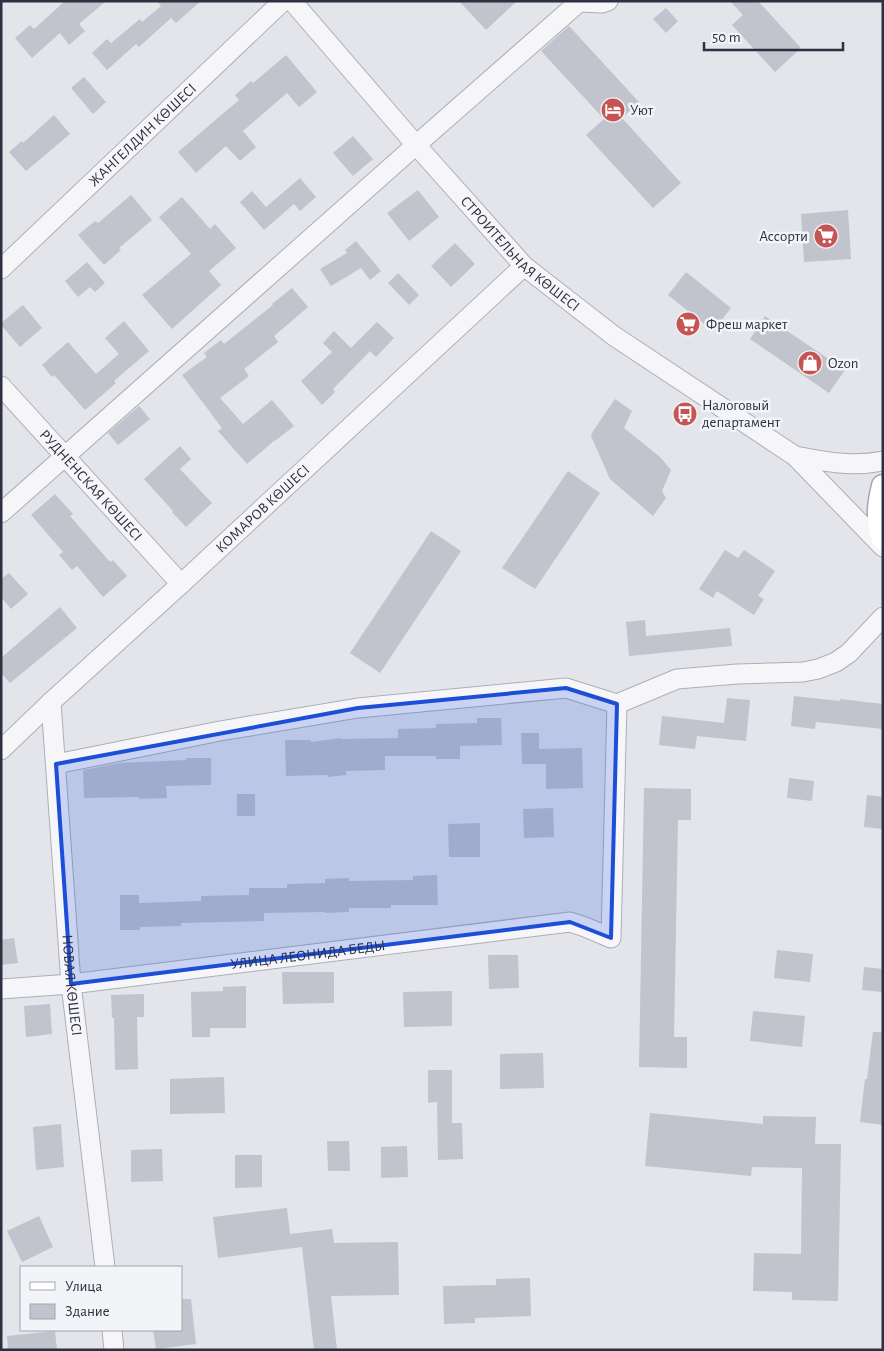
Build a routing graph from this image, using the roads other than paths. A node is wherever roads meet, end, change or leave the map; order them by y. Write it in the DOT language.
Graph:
graph roads {
  1 [pos="283,1"];
  2 [pos="292,1"];
  3 [pos="608,1"];
  4 [pos="416,145"];
  5 [pos="524,266"];
  6 [pos="1,269"];
  7 [pos="1,386"];
  8 [pos="65,456"];
  9 [pos="795,456"];
  10 [pos="883,461"];
  11 [pos="883,486"];
  12 [pos="1,513"];
  13 [pos="883,539"];
  14 [pos="883,547"];
  15 [pos="181,584"];
  16 [pos="883,618"];
  17 [pos="51,702"];
  18 [pos="617,704"];
  19 [pos="1,750"];
  20 [pos="56,764"];
  21 [pos="71,984"];
  22 [pos="1,989"];
  23 [pos="104,1266"];
  24 [pos="112,1331"];
  25 [pos="114,1350"];
  1 -- 6 [label="street, ЖАНГЕЛДИН КӨШЕСІ"];
  2 -- 4 [label="street, СТРОИТЕЛЬНАЯ КӨШЕСІ"];
  3 -- 4 [label="street"];
  4 -- 5 [label="street, СТРОИТЕЛЬНАЯ КӨШЕСІ"];
  4 -- 8 [label="street"];
  5 -- 9 [label="street, СТРОИТЕЛЬНАЯ КӨШЕСІ"];
  5 -- 15 [label="street, КОМАРОВ КӨШЕСІ"];
  7 -- 8 [label="street, РУДНЕНСКАЯ КӨШЕСІ"];
  8 -- 12 [label="street"];
  8 -- 15 [label="street, РУДНЕНСКАЯ КӨШЕСІ"];
  9 -- 10 [label="street"];
  9 -- 14 [label="street"];
  11 -- 13 [label="main road"];
  15 -- 17 [label="street, КОМАРОВ КӨШЕСІ"];
  16 -- 18 [label="street"];
  17 -- 19 [label="street, КОМАРОВ КӨШЕСІ"];
  17 -- 20 [label="street, НОВАЯ КӨШЕСІ"];
  18 -- 20 [label="street"];
  18 -- 21 [label="street, УЛИЦА ЛЕОНИДА БЕДЫ"];
  20 -- 21 [label="street, НОВАЯ КӨШЕСІ"];
  21 -- 22 [label="street, УЛИЦА ЛЕОНИДА БЕДЫ"];
  21 -- 23 [label="street, НОВАЯ КӨШЕСІ"];
  24 -- 25 [label="street"];
}
